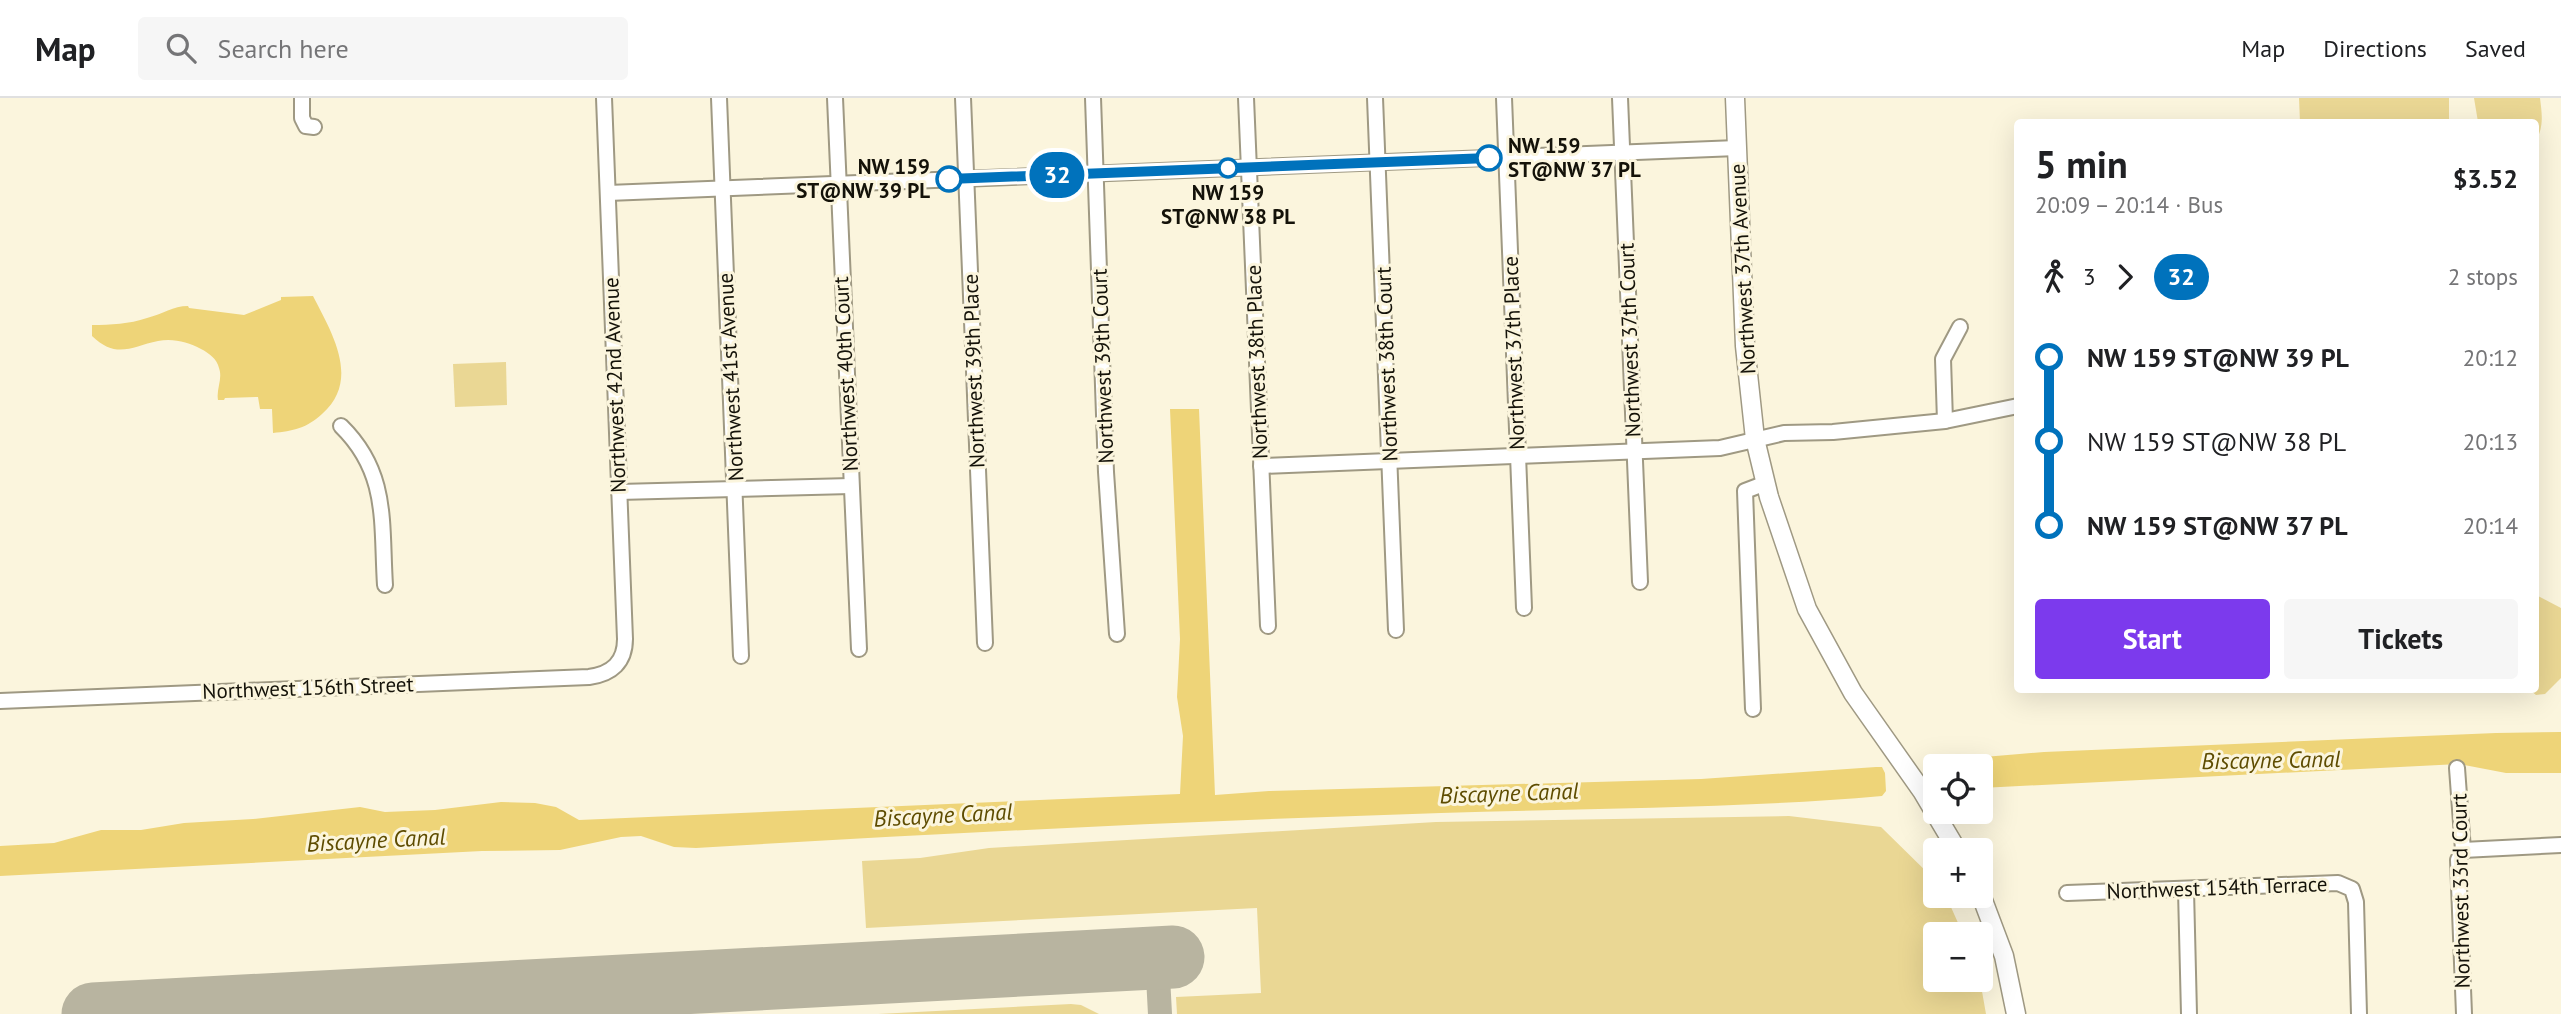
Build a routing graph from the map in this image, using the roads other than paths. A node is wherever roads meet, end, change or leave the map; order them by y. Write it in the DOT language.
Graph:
graph roads {
  1 [pos="302,98"];
  2 [pos="604,98"];
  3 [pos="719,98"];
  4 [pos="835,98"];
  5 [pos="963,98"];
  6 [pos="1093,98"];
  7 [pos="1246,98"];
  8 [pos="1375,98"];
  9 [pos="1504,98"];
  10 [pos="1620,98"];
  11 [pos="1735,98"];
  12 [pos="314,127"];
  13 [pos="1737,148"];
  14 [pos="1622,153"];
  15 [pos="1506,157"];
  16 [pos="1377,162"];
  17 [pos="1249,167"];
  18 [pos="1096,173"];
  19 [pos="967,179"];
  20 [pos="838,183"];
  21 [pos="722,187"];
  22 [pos="608,193"];
  23 [pos="1960,327"];
  24 [pos="2014,407"];
  25 [pos="1945,421"];
  26 [pos="341,426"];
  27 [pos="1755,439"];
  28 [pos="1634,451"];
  29 [pos="1518,458"];
  30 [pos="1391,462"];
  31 [pos="1261,467"];
  32 [pos="1766,483"];
  33 [pos="851,486"];
  34 [pos="736,488"];
  35 [pos="619,492"];
  36 [pos="1640,582"];
  37 [pos="385,585"];
  38 [pos="1524,608"];
  39 [pos="1268,626"];
  40 [pos="1396,630"];
  41 [pos="1117,634"];
  42 [pos="985,643"];
  43 [pos="859,649"];
  44 [pos="741,656"];
  45 [pos="614,668"];
  46 [pos="0,701"];
  47 [pos="1753,709"];
  48 [pos="2457,768"];
  49 [pos="1950,838"];
  50 [pos="2561,845"];
  51 [pos="2463,850"];
  52 [pos="2186,890"];
  53 [pos="2067,893"];
  54 [pos="1986,908"];
  55 [pos="2016,1014"];
  56 [pos="2189,1014"];
  57 [pos="2359,1014"];
  58 [pos="2464,1014"];
  1 -- 12 [label="street"];
  2 -- 22 [label="street, Northwest 42nd Avenue"];
  3 -- 21 [label="street, Northwest 41st Avenue"];
  4 -- 20 [label="street, Northwest 40th Court"];
  5 -- 19 [label="street, Northwest 39th Place"];
  6 -- 18 [label="street, Northwest 39th Court"];
  7 -- 17 [label="street, Northwest 38th Place"];
  8 -- 16 [label="street, Northwest 38th Court"];
  9 -- 15 [label="street, Northwest 37th Place"];
  10 -- 14 [label="street, Northwest 37th Court"];
  11 -- 13 [label="main road, Northwest 37th Avenue"];
  13 -- 14 [label="street"];
  13 -- 27 [label="main road, Northwest 37th Avenue"];
  14 -- 15 [label="street"];
  14 -- 28 [label="street, Northwest 37th Court"];
  15 -- 16 [label="street"];
  15 -- 29 [label="street, Northwest 37th Place"];
  16 -- 17 [label="street"];
  16 -- 30 [label="street, Northwest 38th Court"];
  17 -- 18 [label="street"];
  17 -- 31 [label="street, Northwest 38th Place"];
  18 -- 19 [label="street"];
  18 -- 41 [label="street, Northwest 39th Court"];
  19 -- 20 [label="street"];
  19 -- 42 [label="street, Northwest 39th Place"];
  20 -- 21 [label="street"];
  20 -- 33 [label="street, Northwest 40th Court"];
  21 -- 22 [label="street"];
  21 -- 34 [label="street, Northwest 41st Avenue"];
  22 -- 35 [label="street, Northwest 42nd Avenue"];
  23 -- 25 [label="street"];
  24 -- 25 [label="street"];
  25 -- 27 [label="street"];
  26 -- 37 [label="street"];
  27 -- 28 [label="street"];
  27 -- 32 [label="main road, Northwest 37th Avenue"];
  28 -- 29 [label="street"];
  28 -- 36 [label="street, Northwest 37th Court"];
  29 -- 30 [label="street"];
  29 -- 38 [label="street, Northwest 37th Place"];
  30 -- 31 [label="street"];
  30 -- 40 [label="street, Northwest 38th Court"];
  31 -- 39 [label="street, Northwest 38th Place"];
  32 -- 47 [label="street"];
  32 -- 49 [label="main road, Northwest 37th Avenue"];
  33 -- 34 [label="street"];
  33 -- 43 [label="street, Northwest 40th Court"];
  34 -- 35 [label="street"];
  34 -- 44 [label="street, Northwest 41st Avenue"];
  35 -- 45 [label="street, Northwest 42nd Avenue"];
  45 -- 46 [label="street, Northwest 156th Street"];
  48 -- 51 [label="street, Northwest 33rd Court"];
  50 -- 51 [label="street"];
  51 -- 58 [label="street, Northwest 33rd Court"];
  52 -- 53 [label="street, Northwest 154th Terrace"];
  52 -- 56 [label="street"];
  52 -- 57 [label="street, Northwest 154th Terrace"];
  54 -- 55 [label="main road"];
}
